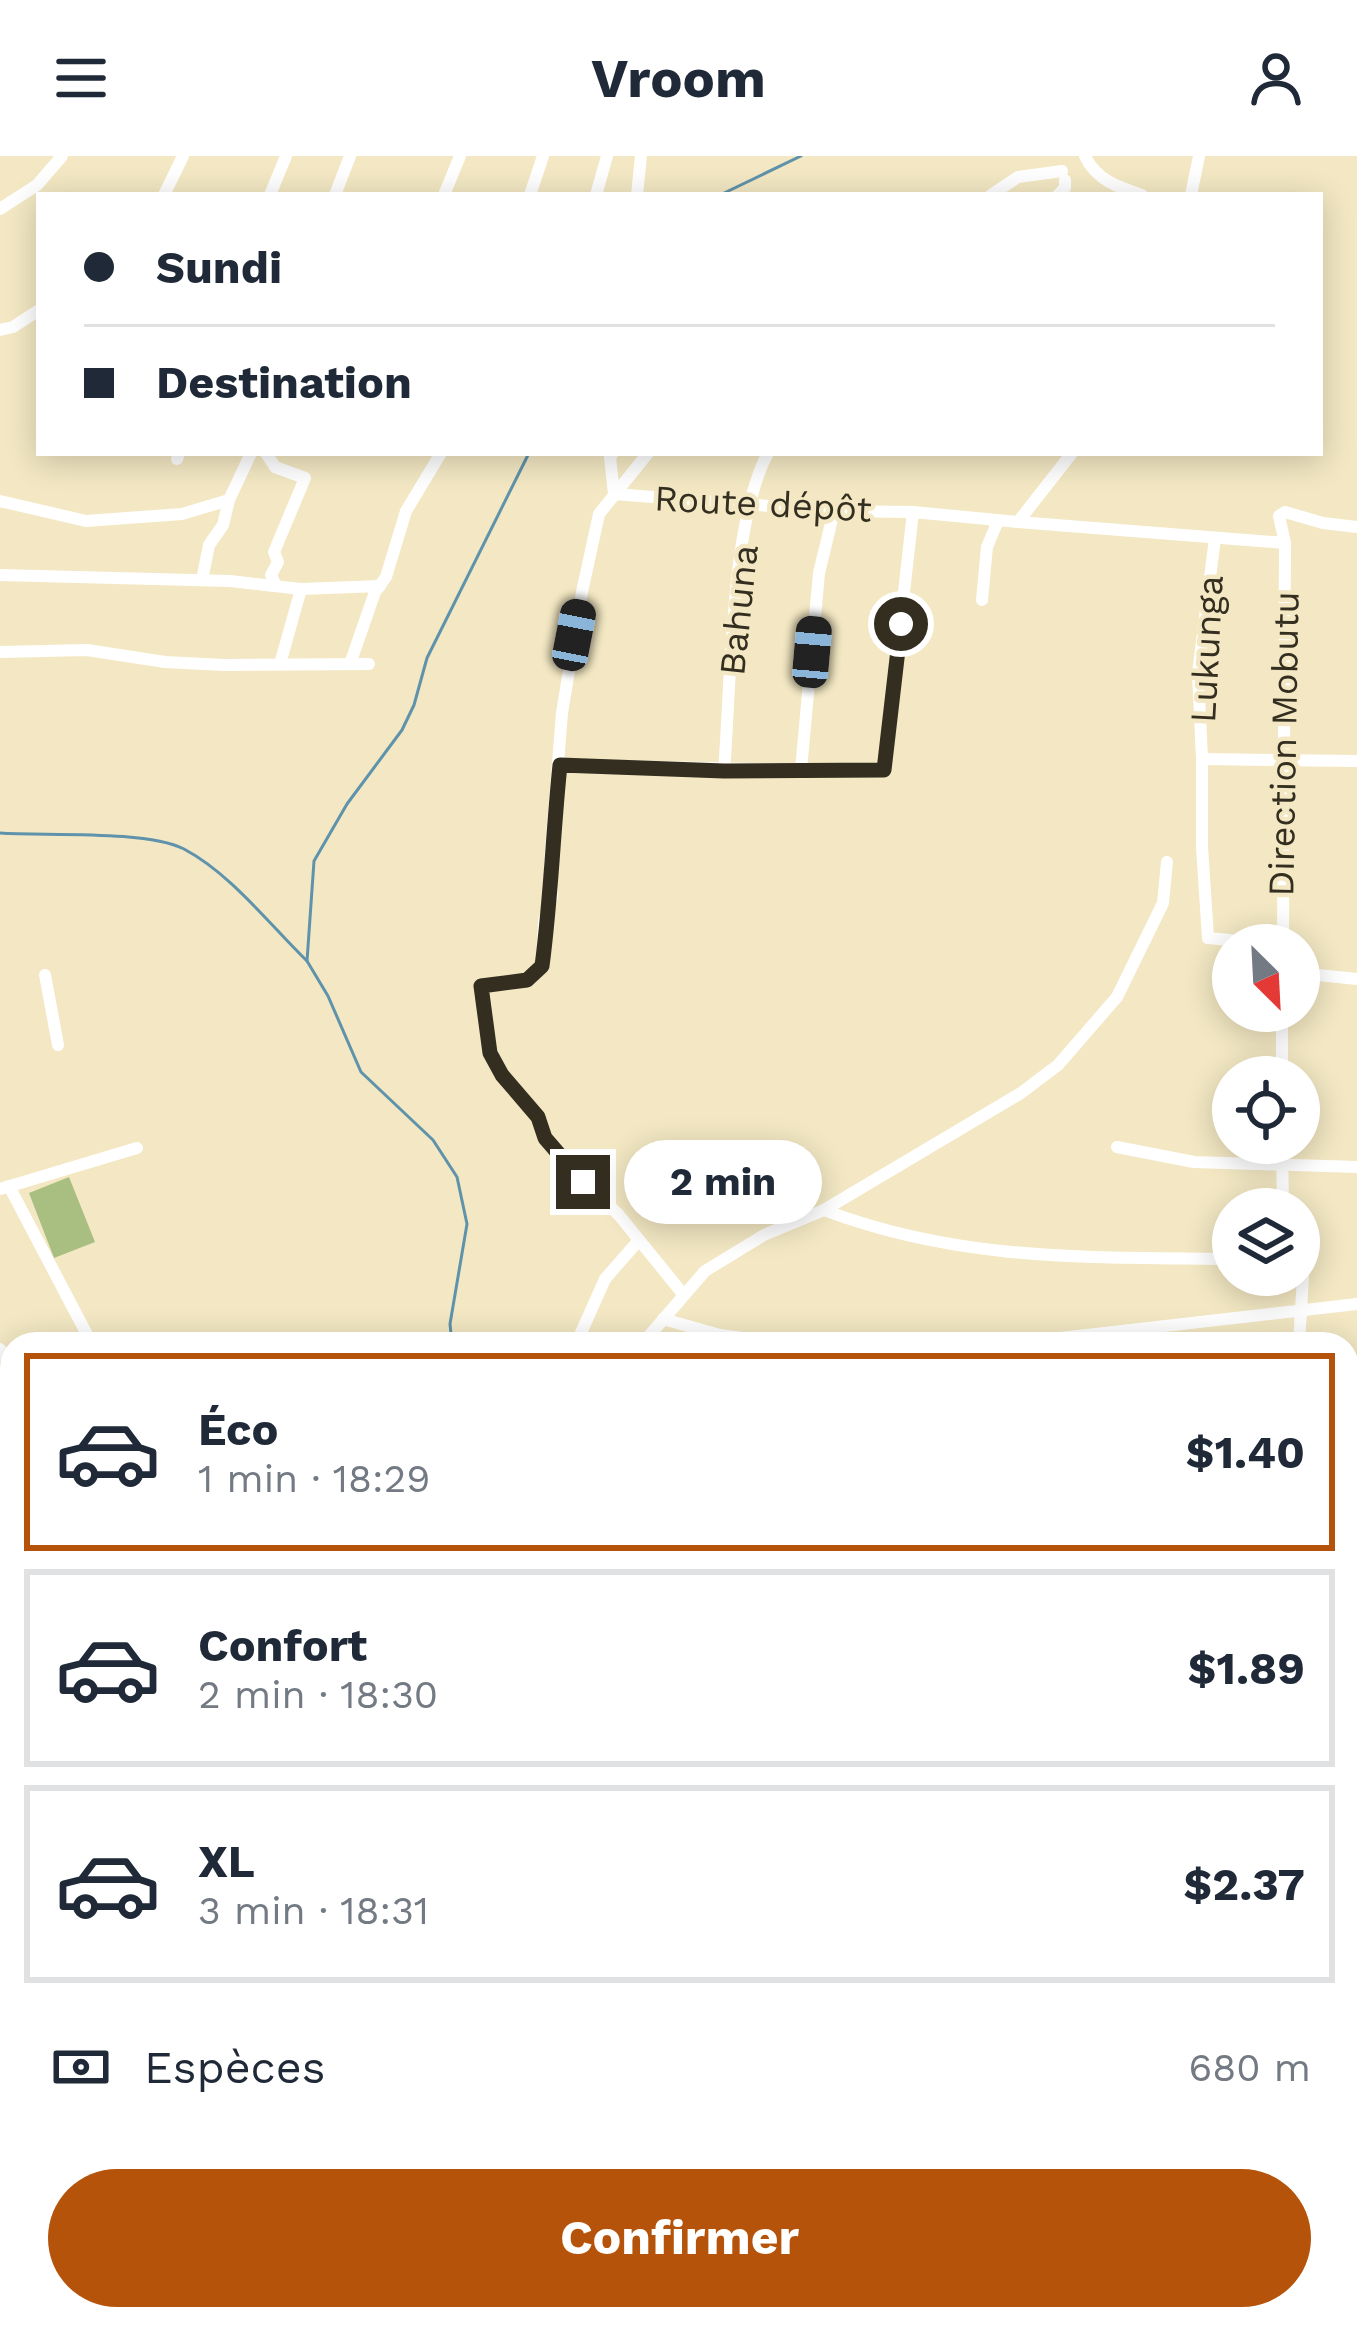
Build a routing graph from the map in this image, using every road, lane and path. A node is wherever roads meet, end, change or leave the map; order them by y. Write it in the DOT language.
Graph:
graph roads {
  1 [pos="62,156"];
  2 [pos="183,156"];
  3 [pos="286,156"];
  4 [pos="350,156"];
  5 [pos="460,156"];
  6 [pos="542,156"];
  7 [pos="608,156"];
  8 [pos="641,156"];
  9 [pos="1084,156"];
  10 [pos="1199,156"];
  11 [pos="165,192"];
  12 [pos="271,192"];
  13 [pos="336,192"];
  14 [pos="446,192"];
  15 [pos="531,192"];
  16 [pos="597,192"];
  17 [pos="637,192"];
  18 [pos="996,192"];
  19 [pos="1061,192"];
  20 [pos="1132,192"];
  21 [pos="1191,192"];
  22 [pos="0,209"];
  23 [pos="36,312"];
  24 [pos="0,330"];
  25 [pos="250,456"];
  26 [pos="268,456"];
  27 [pos="439,456"];
  28 [pos="611,456"];
  29 [pos="646,456"];
  30 [pos="766,456"];
  31 [pos="1070,456"];
  32 [pos="614,494"];
  33 [pos="230,500"];
  34 [pos="0,501"];
  35 [pos="751,502"];
  36 [pos="834,511"];
  37 [pos="913,512"];
  38 [pos="1018,522"];
  39 [pos="997,523"];
  40 [pos="1357,527"];
  41 [pos="1214,538"];
  42 [pos="1286,543"];
  43 [pos="0,574"];
  44 [pos="202,580"];
  45 [pos="276,586"];
  46 [pos="380,586"];
  47 [pos="302,589"];
  48 [pos="982,600"];
  49 [pos="0,652"];
  50 [pos="280,664"];
  51 [pos="350,664"];
  52 [pos="369,664"];
  53 [pos="1202,759"];
  54 [pos="1284,760"];
  55 [pos="1357,761"];
  56 [pos="560,765"];
  57 [pos="802,770"];
  58 [pos="724,771"];
  59 [pos="1167,862"];
  60 [pos="1283,924"];
  61 [pos="1212,938"];
  62 [pos="44,975"];
  63 [pos="1320,975"];
  64 [pos="1357,979"];
  65 [pos="58,1045"];
  66 [pos="1118,1147"];
  67 [pos="137,1148"];
  68 [pos="1282,1166"];
  69 [pos="1357,1167"];
  70 [pos="5,1187"];
  71 [pos="1283,1188"];
  72 [pos="824,1210"];
  73 [pos="639,1240"];
  74 [pos="1212,1258"];
  75 [pos="683,1294"];
  76 [pos="1301,1296"];
  77 [pos="1357,1304"];
  78 [pos="1301,1312"];
  79 [pos="663,1319"];
  80 [pos="85,1332"];
  81 [pos="581,1332"];
  82 [pos="652,1332"];
  83 [pos="709,1332"];
  84 [pos="1118,1332"];
  85 [pos="1300,1332"];
  1 -- 22 [label="street"];
  2 -- 11 [label="street"];
  3 -- 12 [label="street"];
  4 -- 13 [label="street"];
  5 -- 14 [label="street"];
  6 -- 15 [label="street"];
  7 -- 16 [label="street"];
  8 -- 17 [label="street"];
  9 -- 20 [label="street"];
  10 -- 21 [label="street"];
  18 -- 19 [label="street"];
  23 -- 24 [label="street"];
  25 -- 33 [label="street"];
  26 -- 45 [label="street"];
  27 -- 46 [label="street"];
  28 -- 32 [label="street"];
  29 -- 32 [label="street"];
  30 -- 35 [label="street, Bahuna"];
  31 -- 38 [label="street"];
  32 -- 35 [label="street, Route dépôt"];
  32 -- 56 [label="street"];
  33 -- 34 [label="street"];
  33 -- 44 [label="street"];
  35 -- 36 [label="street, Route dépôt"];
  35 -- 58 [label="street, Bahuna"];
  36 -- 37 [label="street, Route dépôt"];
  36 -- 57 [label="street"];
  37 -- 39 [label="street, Route dépôt"];
  37 -- 57 [label="street"];
  38 -- 39 [label="street, Route dépôt"];
  38 -- 41 [label="street"];
  39 -- 48 [label="street"];
  40 -- 42 [label="street"];
  41 -- 42 [label="street"];
  41 -- 53 [label="street, Lukunga"];
  42 -- 54 [label="street, Direction Mobutu"];
  43 -- 44 [label="street"];
  44 -- 45 [label="street"];
  45 -- 47 [label="street"];
  46 -- 47 [label="street"];
  46 -- 51 [label="street"];
  47 -- 50 [label="street"];
  49 -- 50 [label="street"];
  50 -- 51 [label="street"];
  51 -- 52 [label="street"];
  53 -- 54 [label="street"];
  53 -- 61 [label="street, Lukunga"];
  54 -- 55 [label="street"];
  54 -- 60 [label="street, Direction Mobutu"];
  56 -- 58 [label="street"];
  56 -- 73 [label="street"];
  57 -- 58 [label="street"];
  59 -- 72 [label="street"];
  62 -- 65 [label="street"];
  63 -- 64 [label="street"];
  66 -- 68 [label="street"];
  67 -- 70 [label="street"];
  68 -- 69 [label="street"];
  68 -- 71 [label="street"];
  70 -- 80 [label="street"];
  72 -- 74 [label="street"];
  72 -- 75 [label="street"];
  73 -- 75 [label="street"];
  73 -- 81 [label="street"];
  75 -- 79 [label="street"];
  76 -- 78 [label="street"];
  77 -- 78 [label="street"];
  78 -- 84 [label="street"];
  78 -- 85 [label="street"];
  79 -- 82 [label="street"];
  79 -- 83 [label="street"];
}
